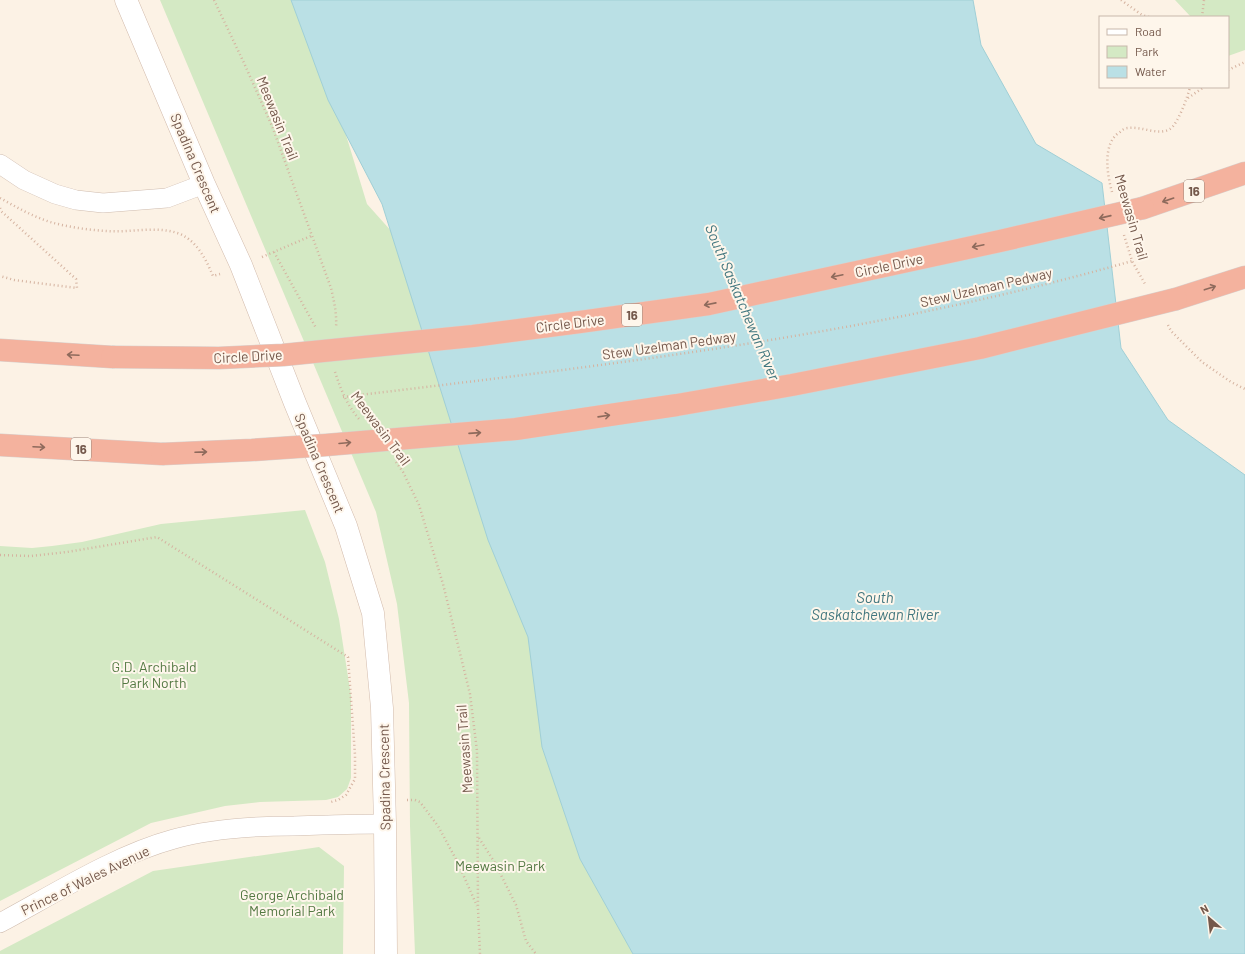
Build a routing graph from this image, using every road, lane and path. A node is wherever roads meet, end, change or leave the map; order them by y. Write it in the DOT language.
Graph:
graph roads {
  1 [pos="126,0"];
  2 [pos="214,0"];
  3 [pos="1120,0"];
  4 [pos="1204,0"];
  5 [pos="1146,16"];
  6 [pos="1202,16"];
  7 [pos="1245,62"];
  8 [pos="1229,70"];
  9 [pos="1190,88"];
  10 [pos="1202,88"];
  11 [pos="1187,98"];
  12 [pos="0,164"];
  13 [pos="1245,174"];
  14 [pos="204,184"];
  15 [pos="1113,197"];
  16 [pos="0,198"];
  17 [pos="0,208"];
  18 [pos="1123,232"];
  19 [pos="274,252"];
  20 [pos="1132,261"];
  21 [pos="0,276"];
  22 [pos="213,276"];
  23 [pos="1245,277"];
  24 [pos="1146,286"];
  25 [pos="1168,325"];
  26 [pos="336,334"];
  27 [pos="319,335"];
  28 [pos="0,350"];
  29 [pos="334,367"];
  30 [pos="1245,389"];
  31 [pos="343,396"];
  32 [pos="361,422"];
  33 [pos="0,445"];
  34 [pos="395,460"];
  35 [pos="0,554"];
  36 [pos="384,800"];
  37 [pos="333,801"];
  38 [pos="340,801"];
  39 [pos="326,803"];
  40 [pos="385,824"];
  41 [pos="478,838"];
  42 [pos="478,908"];
  43 [pos="0,923"];
  44 [pos="386,954"];
  45 [pos="480,954"];
  46 [pos="536,954"];
  1 -- 14 [label="street, Spadina Crescent"];
  2 -- 26 [label="path, Meewasin Trail"];
  3 -- 5 [label="path"];
  4 -- 6 [label="path"];
  7 -- 8 [label="path"];
  9 -- 11 [label="path, Meewasin Trail"];
  10 -- 11 [label="path"];
  11 -- 15 [label="path, Meewasin Trail"];
  12 -- 14 [label="street"];
  13 -- 28 [label="highway, Circle Drive / 16, one-way, bridge"];
  14 -- 36 [label="street, Spadina Crescent"];
  16 -- 22 [label="path"];
  17 -- 21 [label="path"];
  18 -- 20 [label="path, Meewasin Trail"];
  19 -- 27 [label="path"];
  20 -- 24 [label="path, Meewasin Trail"];
  20 -- 31 [label="path, Stew Uzelman Pedway"];
  33 -- 23 [label="highway, 16, one-way, bridge"];
  25 -- 30 [label="path"];
  29 -- 31 [label="path, Meewasin Trail"];
  31 -- 32 [label="path, Meewasin Trail"];
  34 -- 41 [label="path, Meewasin Trail"];
  35 -- 37 [label="path"];
  36 -- 40 [label="street, Spadina Crescent"];
  36 -- 42 [label="path"];
  37 -- 38 [label="path"];
  37 -- 39 [label="path"];
  40 -- 43 [label="street, Prince of Wales Avenue"];
  40 -- 44 [label="street, Spadina Crescent"];
  41 -- 42 [label="path, Meewasin Trail"];
  41 -- 46 [label="path"];
  42 -- 45 [label="path, Meewasin Trail"];
}
